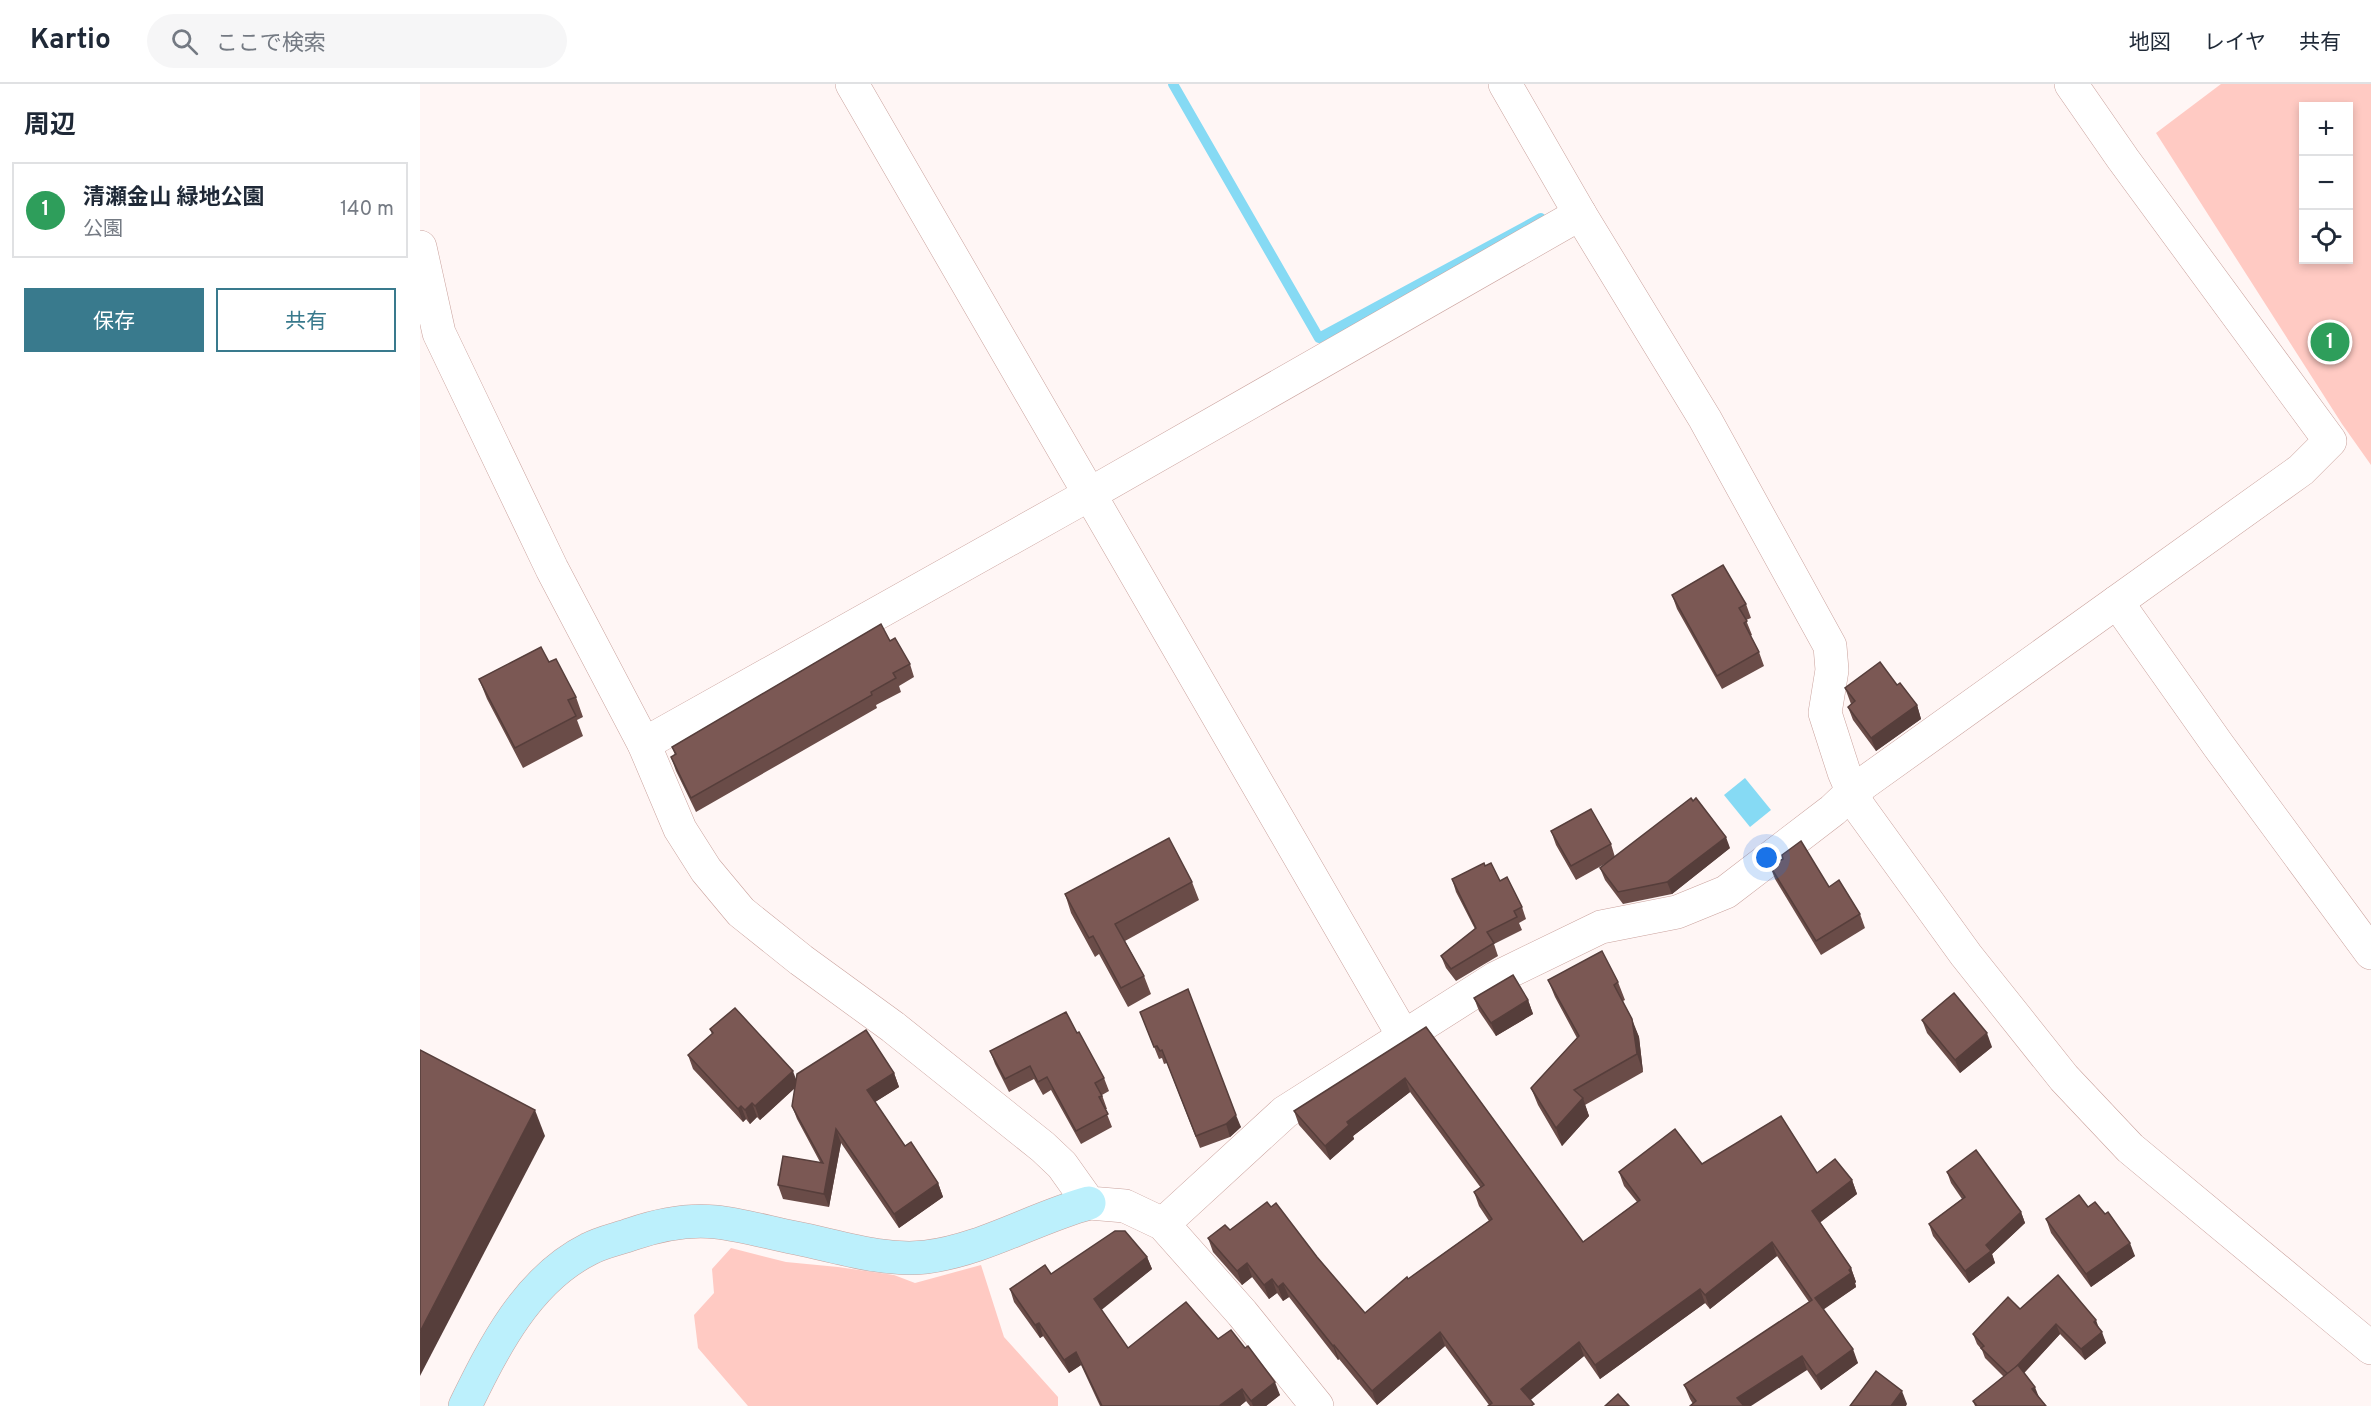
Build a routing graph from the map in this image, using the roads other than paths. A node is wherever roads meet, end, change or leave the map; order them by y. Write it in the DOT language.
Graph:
graph roads {
  1 [pos="852,84"];
  2 [pos="1505,84"];
  3 [pos="2071,84"];
  4 [pos="1580,214"];
  5 [pos="420,247"];
  6 [pos="1090,493"];
  7 [pos="2117,602"];
  8 [pos="644,744"];
  9 [pos="1852,791"];
  10 [pos="2371,953"];
  11 [pos="1404,1038"];
  12 [pos="1089,1203"];
  13 [pos="1163,1224"];
  14 [pos="2371,1348"];
  15 [pos="465,1406"];
  16 [pos="1317,1406"];
  1 -- 6 [label="street"];
  2 -- 4 [label="street"];
  3 -- 7 [label="street"];
  4 -- 6 [label="street"];
  4 -- 9 [label="street"];
  5 -- 8 [label="street"];
  6 -- 8 [label="street"];
  6 -- 11 [label="street"];
  7 -- 9 [label="street"];
  7 -- 10 [label="street"];
  8 -- 12 [label="street"];
  9 -- 11 [label="street"];
  9 -- 14 [label="street"];
  11 -- 13 [label="street"];
  12 -- 13 [label="street"];
  12 -- 15 [label="street"];
  13 -- 16 [label="street"];
}
